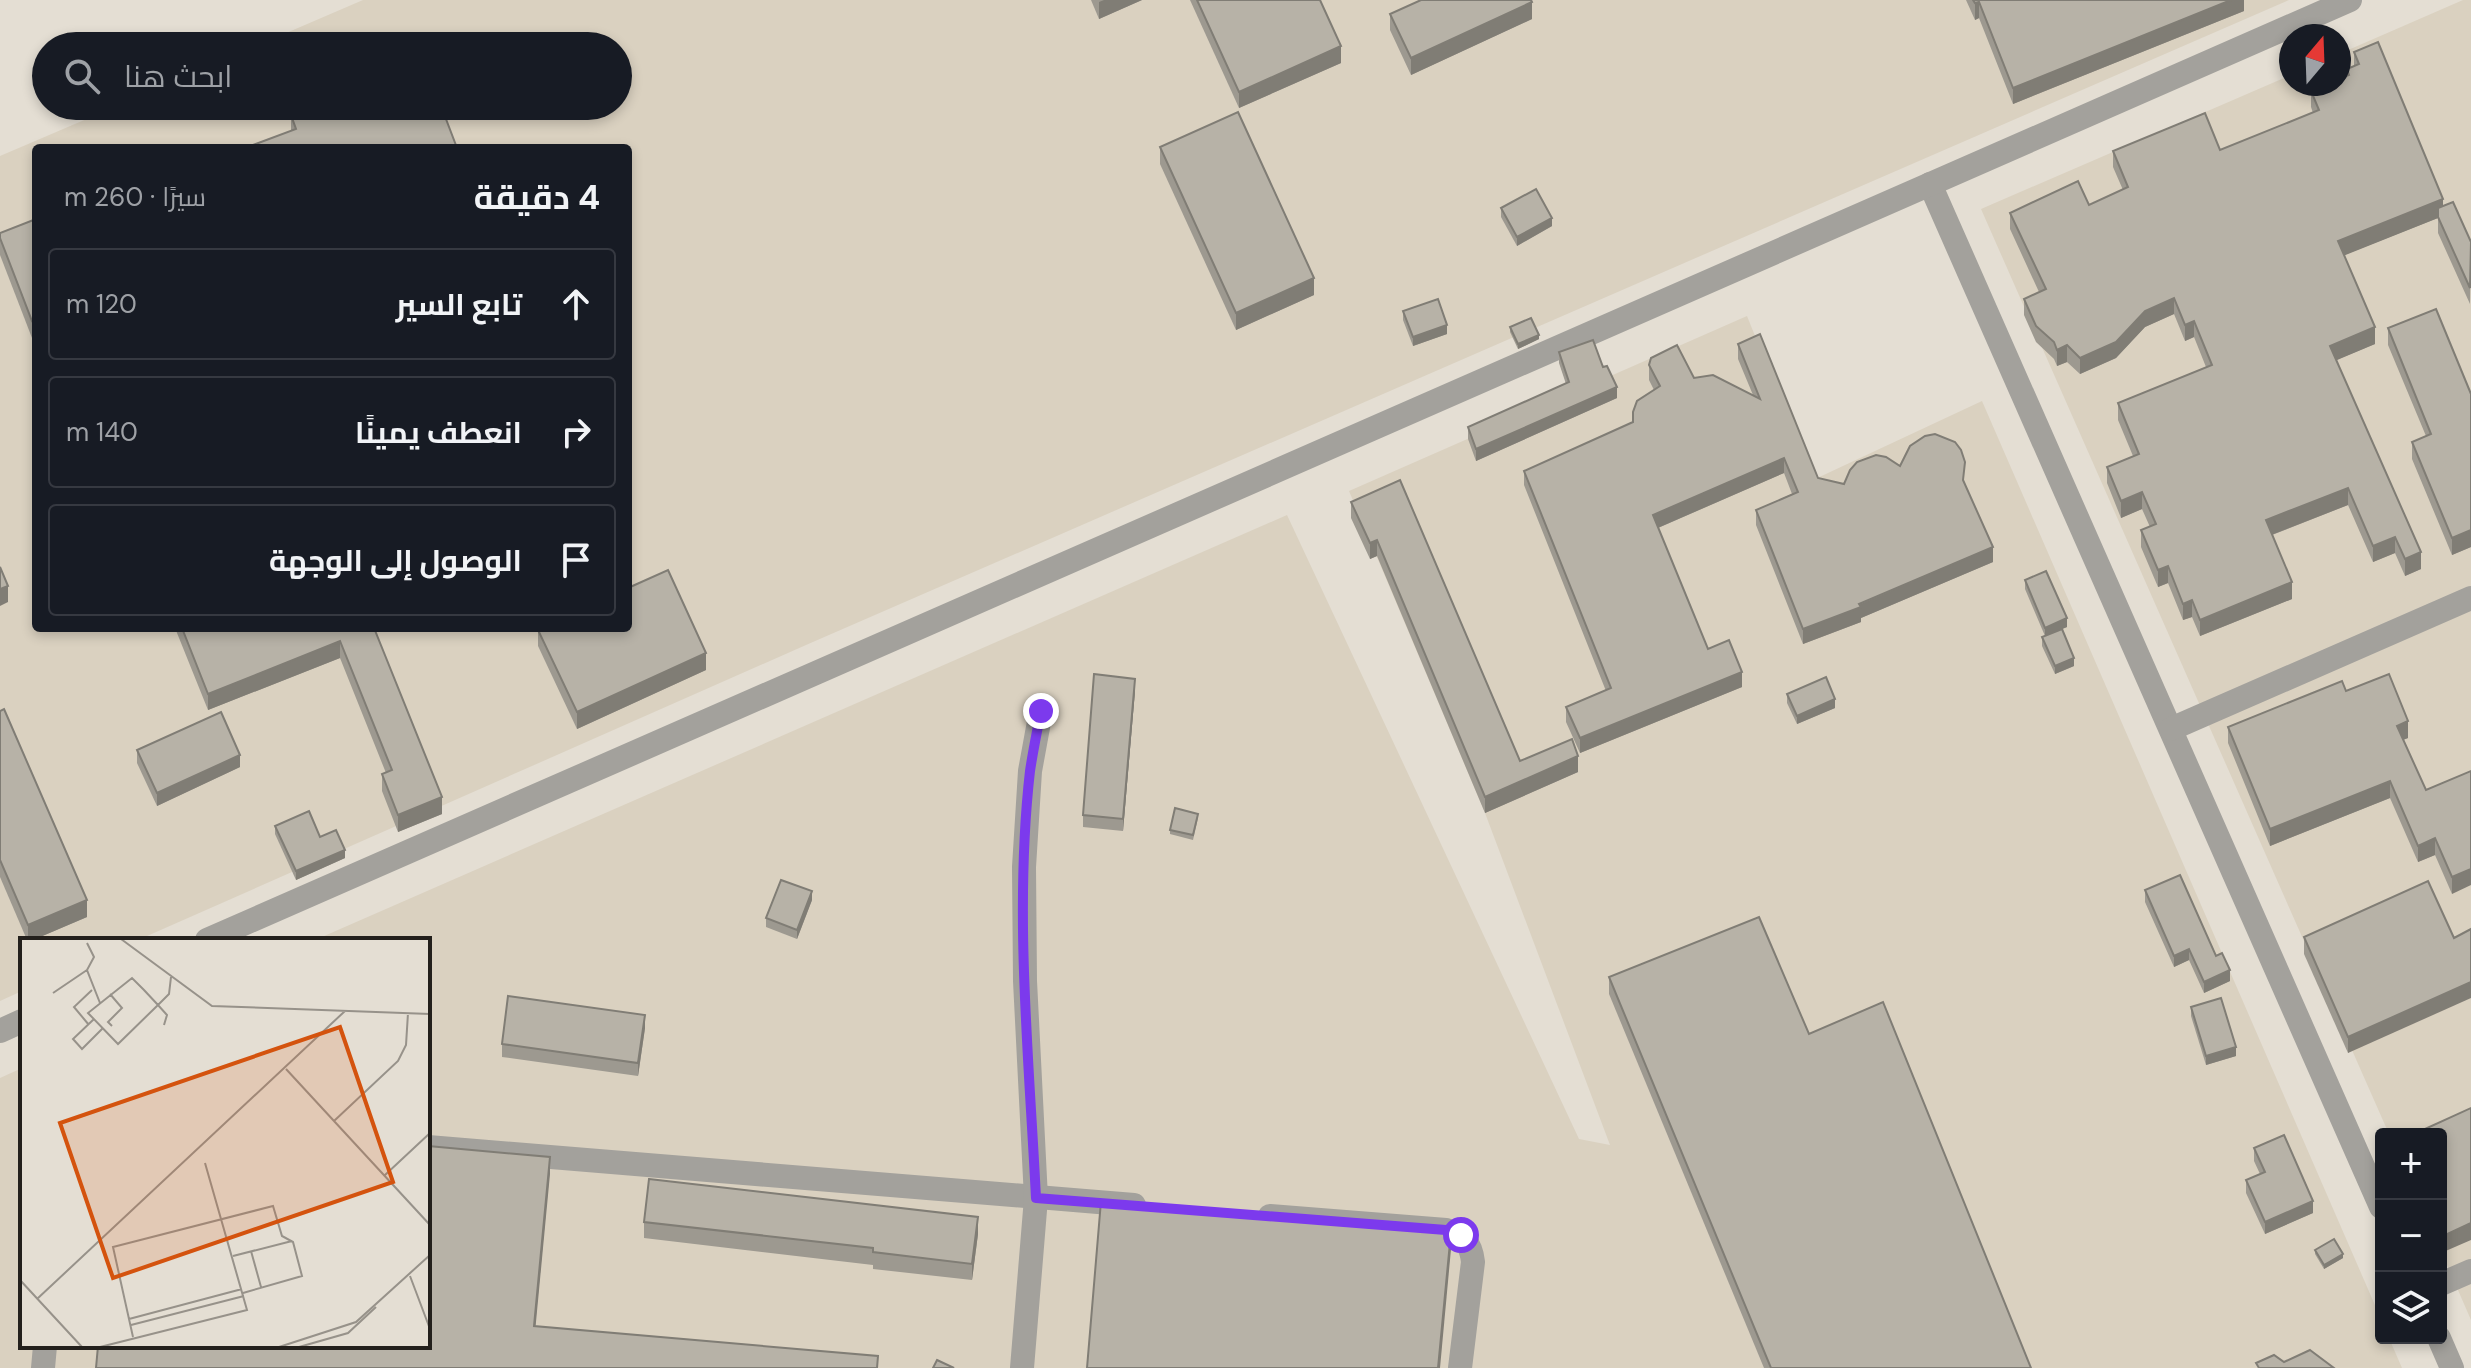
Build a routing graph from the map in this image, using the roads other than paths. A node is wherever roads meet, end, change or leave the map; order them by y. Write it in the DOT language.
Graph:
graph roads {
  1 [pos="2350,0"];
  2 [pos="1930,184"];
  3 [pos="2471,598"];
  4 [pos="1041,711"];
  5 [pos="2171,729"];
  6 [pos="212,938"];
  7 [pos="20,1022"];
  8 [pos="0,1031"];
  9 [pos="430,1147"];
  10 [pos="1036,1198"];
  11 [pos="2378,1200"];
  12 [pos="1162,1208"];
  13 [pos="1241,1214"];
  14 [pos="2471,1271"];
  15 [pos="2447,1281"];
  16 [pos="2442,1344"];
  17 [pos="45,1348"];
  18 [pos="43,1368"];
  19 [pos="1022,1368"];
  20 [pos="1460,1368"];
  21 [pos="2452,1368"];
  1 -- 2 [label="street"];
  2 -- 5 [label="street"];
  2 -- 6 [label="street"];
  3 -- 5 [label="street"];
  4 -- 10 [label="street"];
  5 -- 11 [label="street"];
  7 -- 8 [label="street"];
  9 -- 10 [label="street"];
  10 -- 12 [label="street"];
  10 -- 19 [label="street"];
  13 -- 20 [label="street"];
  14 -- 15 [label="street"];
  16 -- 21 [label="street"];
  17 -- 18 [label="street"];
}
